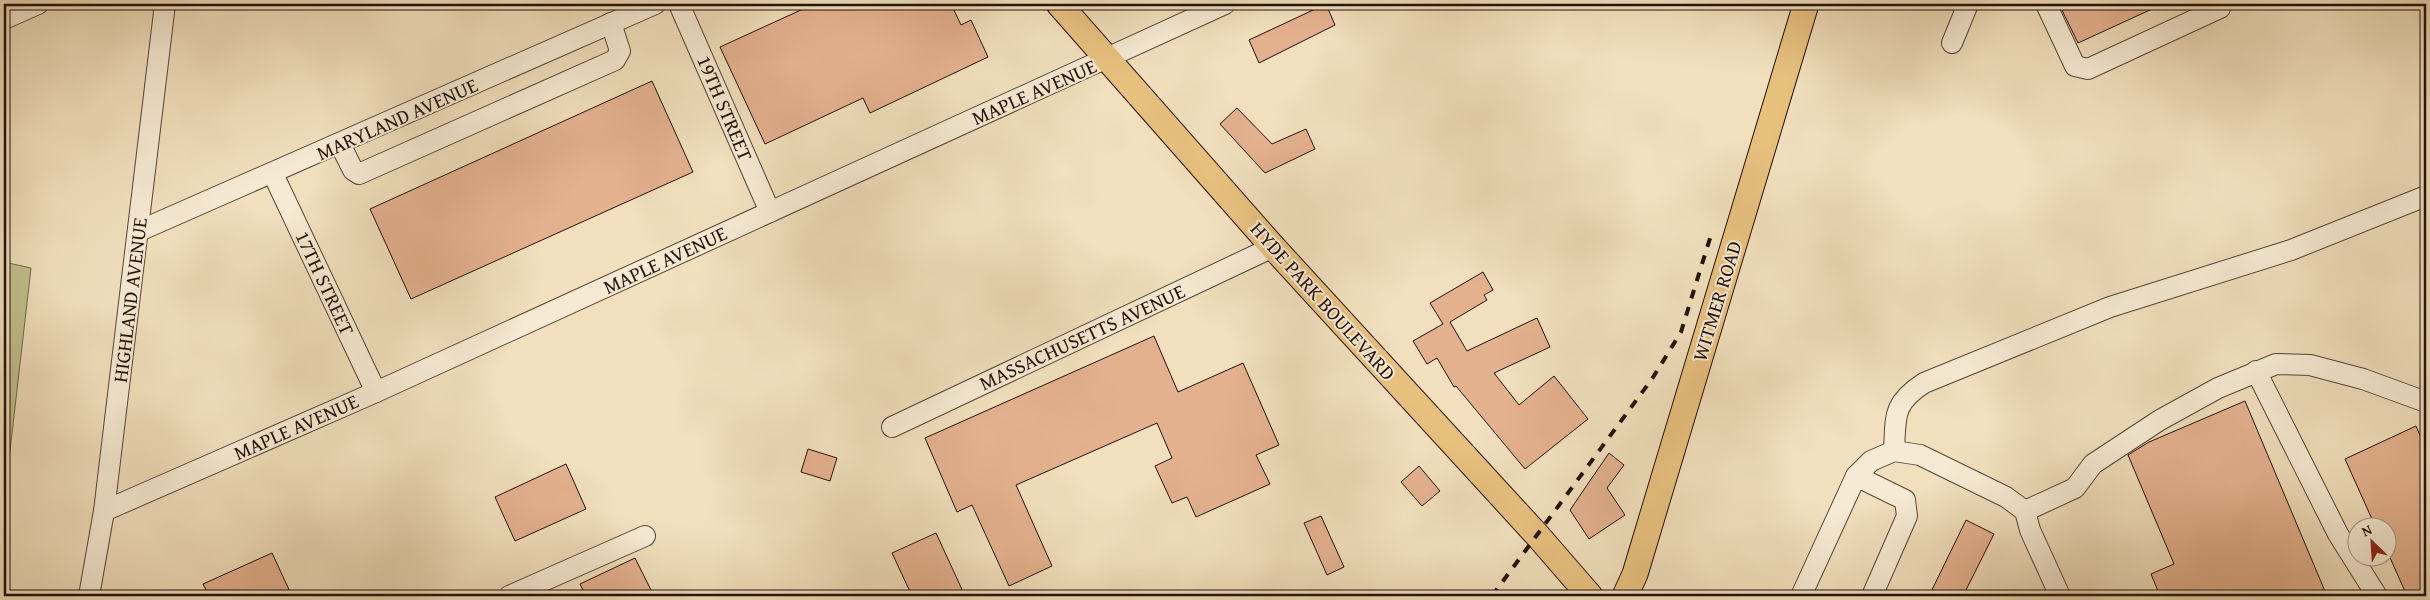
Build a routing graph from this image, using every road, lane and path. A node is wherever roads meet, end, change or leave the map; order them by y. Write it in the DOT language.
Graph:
graph roads {
  1 [pos="38,4"];
  2 [pos="165,4"];
  3 [pos="655,4"];
  4 [pos="680,4"];
  5 [pos="1059,4"];
  6 [pos="1224,4"];
  7 [pos="1806,4"];
  8 [pos="1968,4"];
  9 [pos="2046,4"];
  10 [pos="2221,4"];
  11 [pos="4,19"];
  12 [pos="611,23"];
  13 [pos="1952,43"];
  14 [pos="1108,58"];
  15 [pos="340,144"];
  16 [pos="274,174"];
  17 [pos="2426,196"];
  18 [pos="770,212"];
  19 [pos="139,231"];
  20 [pos="1273,247"];
  21 [pos="2256,371"];
  22 [pos="376,392"];
  23 [pos="2426,402"];
  24 [pos="892,427"];
  25 [pos="1894,451"];
  26 [pos="1856,476"];
  27 [pos="104,511"];
  28 [pos="2025,511"];
  29 [pos="645,536"];
  30 [pos="89,596"];
  31 [pos="510,596"];
  32 [pos="1590,596"];
  33 [pos="1625,596"];
  34 [pos="1801,596"];
  35 [pos="1872,596"];
  36 [pos="2060,596"];
  37 [pos="2377,596"];
  1 -- 11 [label="street"];
  2 -- 19 [label="street, HIGHLAND AVENUE"];
  3 -- 12 [label="street, MARYLAND AVENUE"];
  4 -- 18 [label="street, 19TH STREET"];
  5 -- 14 [label="main road, HYDE PARK BOULEVARD"];
  6 -- 14 [label="street, MAPLE AVENUE"];
  7 -- 33 [label="main road, WITMER ROAD"];
  8 -- 13 [label="street"];
  9 -- 10 [label="street"];
  12 -- 15 [label="street, MARYLAND AVENUE"];
  12 -- 15 [label="street"];
  14 -- 18 [label="street, MAPLE AVENUE"];
  14 -- 20 [label="main road, HYDE PARK BOULEVARD"];
  15 -- 16 [label="street, MARYLAND AVENUE"];
  16 -- 19 [label="street, MARYLAND AVENUE"];
  16 -- 22 [label="street, 17TH STREET"];
  17 -- 25 [label="street"];
  18 -- 22 [label="street, MAPLE AVENUE"];
  19 -- 27 [label="street, HIGHLAND AVENUE"];
  20 -- 24 [label="street, MASSACHUSETTS AVENUE"];
  20 -- 32 [label="main road, HYDE PARK BOULEVARD"];
  21 -- 23 [label="street"];
  21 -- 28 [label="street"];
  21 -- 37 [label="street"];
  22 -- 27 [label="street, MAPLE AVENUE"];
  25 -- 26 [label="street"];
  25 -- 28 [label="street"];
  26 -- 34 [label="street"];
  26 -- 35 [label="street"];
  27 -- 30 [label="street, HIGHLAND AVENUE"];
  28 -- 36 [label="street"];
  29 -- 31 [label="street"];
}
